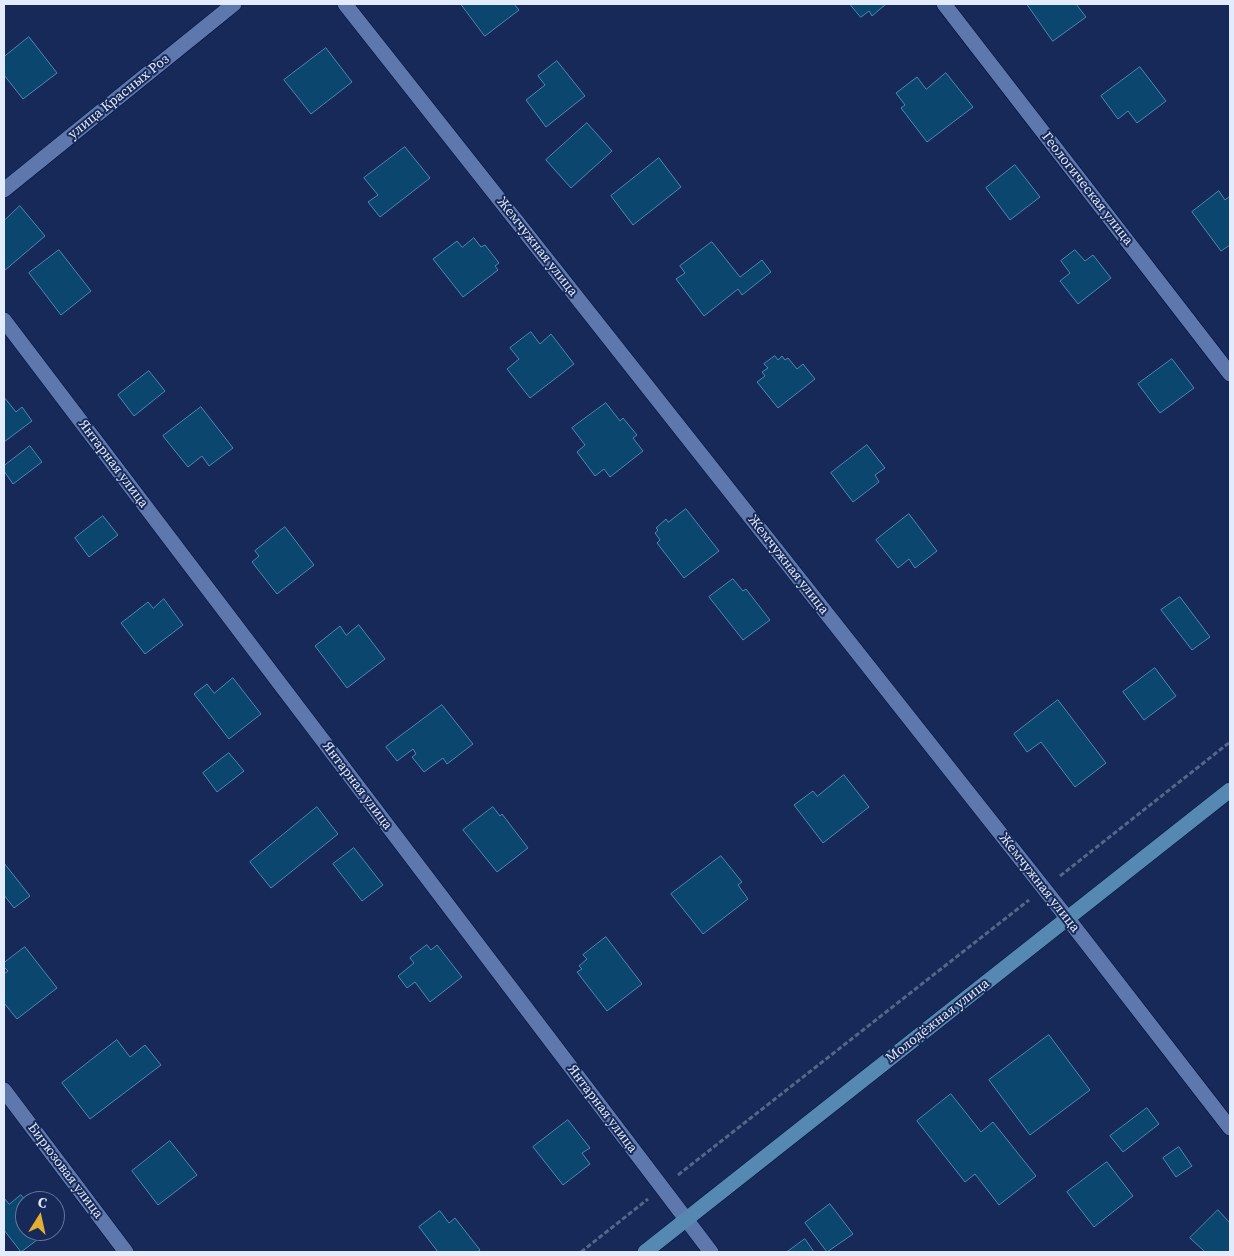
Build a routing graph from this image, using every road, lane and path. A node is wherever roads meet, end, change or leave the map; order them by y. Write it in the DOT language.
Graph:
graph roads {
  1 [pos="234,4"];
  2 [pos="345,4"];
  3 [pos="944,4"];
  4 [pos="4,190"];
  5 [pos="4,320"];
  6 [pos="1230,374"];
  7 [pos="1230,742"];
  8 [pos="1230,790"];
  9 [pos="1044,888"];
  10 [pos="1068,919"];
  11 [pos="4,1090"];
  12 [pos="1230,1128"];
  13 [pos="662,1188"];
  14 [pos="686,1219"];
  15 [pos="126,1252"];
  16 [pos="581,1252"];
  17 [pos="645,1252"];
  18 [pos="711,1252"];
  1 -- 4 [label="street, улица Красных Роз"];
  2 -- 9 [label="street, Жемчужная улица"];
  3 -- 6 [label="street, Геологическая улица"];
  5 -- 13 [label="street, Янтарная улица"];
  7 -- 9 [label="path"];
  8 -- 10 [label="street, Молодёжная улица"];
  9 -- 10 [label="street, Жемчужная улица"];
  9 -- 13 [label="path"];
  10 -- 12 [label="street, Жемчужная улица"];
  10 -- 14 [label="street, Молодёжная улица"];
  11 -- 15 [label="street, Бирюзовая улица"];
  13 -- 14 [label="street, Янтарная улица"];
  13 -- 16 [label="path"];
  14 -- 17 [label="street, Молодёжная улица"];
  14 -- 18 [label="street, Янтарная улица"];
}
